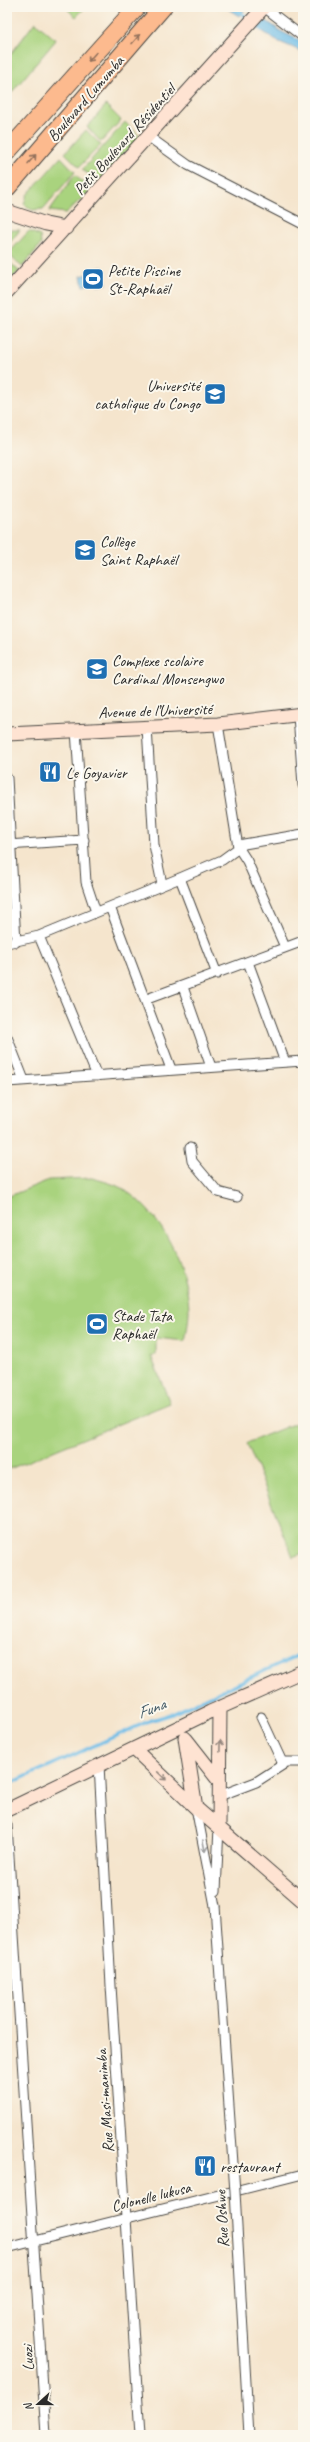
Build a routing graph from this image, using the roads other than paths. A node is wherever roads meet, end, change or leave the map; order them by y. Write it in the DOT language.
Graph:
graph roads {
  1 [pos="137,7"];
  2 [pos="163,7"];
  3 [pos="263,9"];
  4 [pos="303,37"];
  5 [pos="149,137"];
  6 [pos="7,152"];
  7 [pos="7,188"];
  8 [pos="7,211"];
  9 [pos="303,224"];
  10 [pos="66,228"];
  11 [pos="7,292"];
  12 [pos="301,714"];
  13 [pos="218,724"];
  14 [pos="147,727"];
  15 [pos="76,730"];
  16 [pos="7,734"];
  17 [pos="7,778"];
  18 [pos="303,785"];
  19 [pos="303,834"];
  20 [pos="84,840"];
  21 [pos="10,845"];
  22 [pos="238,847"];
  23 [pos="180,878"];
  24 [pos="162,884"];
  25 [pos="110,907"];
  26 [pos="96,912"];
  27 [pos="39,936"];
  28 [pos="303,941"];
  29 [pos="12,942"];
  30 [pos="285,947"];
  31 [pos="248,962"];
  32 [pos="217,974"];
  33 [pos="183,987"];
  34 [pos="147,999"];
  35 [pos="7,1037"];
  36 [pos="303,1061"];
  37 [pos="285,1062"];
  38 [pos="211,1067"];
  39 [pos="172,1069"];
  40 [pos="97,1076"];
  41 [pos="24,1080"];
  42 [pos="7,1082"];
  43 [pos="190,1148"];
  44 [pos="237,1197"];
  45 [pos="303,1671"];
  46 [pos="220,1707"];
  47 [pos="261,1717"];
  48 [pos="182,1733"];
  49 [pos="134,1749"];
  50 [pos="303,1762"];
  51 [pos="284,1764"];
  52 [pos="99,1765"];
  53 [pos="219,1781"];
  54 [pos="219,1796"];
  55 [pos="196,1808"];
  56 [pos="7,1810"];
  57 [pos="7,1825"];
  58 [pos="219,1827"];
  59 [pos="303,1901"];
  60 [pos="215,1906"];
  61 [pos="303,2174"];
  62 [pos="235,2192"];
  63 [pos="127,2218"];
  64 [pos="35,2240"];
  65 [pos="7,2248"];
  66 [pos="46,2435"];
  67 [pos="140,2435"];
  68 [pos="249,2435"];
  1 -- 6 [label="highway, Boulevard Lumumba, one-way"];
  7 -- 2 [label="highway, Boulevard Lumumba, one-way"];
  3 -- 4 [label="street"];
  3 -- 5 [label="street, Petit Boulevard Résidentiel"];
  5 -- 9 [label="street"];
  5 -- 10 [label="street, Petit Boulevard Résidentiel"];
  8 -- 10 [label="street"];
  10 -- 11 [label="street, Petit Boulevard Résidentiel"];
  12 -- 13 [label="street, Avenue de l’Université"];
  12 -- 18 [label="street"];
  13 -- 14 [label="street, Avenue de l’Université"];
  13 -- 22 [label="street"];
  14 -- 15 [label="street, Avenue de l’Université"];
  14 -- 24 [label="street"];
  15 -- 16 [label="street, Avenue de l’Université"];
  15 -- 20 [label="street"];
  17 -- 21 [label="street"];
  19 -- 22 [label="street"];
  20 -- 21 [label="street"];
  20 -- 26 [label="street"];
  21 -- 29 [label="street"];
  22 -- 23 [label="street"];
  22 -- 30 [label="street"];
  23 -- 24 [label="street"];
  23 -- 32 [label="street"];
  24 -- 25 [label="street"];
  25 -- 26 [label="street"];
  25 -- 34 [label="street"];
  26 -- 27 [label="street"];
  27 -- 29 [label="street"];
  27 -- 40 [label="street"];
  28 -- 30 [label="street"];
  30 -- 31 [label="street"];
  31 -- 32 [label="street"];
  31 -- 37 [label="street"];
  32 -- 33 [label="street"];
  33 -- 34 [label="street"];
  33 -- 38 [label="street"];
  34 -- 39 [label="street"];
  35 -- 41 [label="street"];
  36 -- 37 [label="street"];
  37 -- 38 [label="street"];
  38 -- 39 [label="street"];
  39 -- 40 [label="street"];
  40 -- 41 [label="street"];
  41 -- 42 [label="street"];
  43 -- 44 [label="street"];
  45 -- 46 [label="street"];
  46 -- 48 [label="street"];
  53 -- 46 [label="street, one-way"];
  47 -- 51 [label="street"];
  48 -- 49 [label="street"];
  48 -- 53 [label="street"];
  48 -- 55 [label="street"];
  49 -- 52 [label="street"];
  49 -- 55 [label="street, one-way"];
  50 -- 51 [label="street"];
  51 -- 54 [label="street"];
  52 -- 56 [label="street"];
  52 -- 63 [label="street, Rue Masi-manimba"];
  53 -- 54 [label="street"];
  54 -- 58 [label="street"];
  55 -- 58 [label="street"];
  55 -- 60 [label="street, one-way"];
  57 -- 64 [label="street, Luozi"];
  58 -- 59 [label="street"];
  58 -- 60 [label="street"];
  60 -- 62 [label="street, Rue Oshwe, bridge"];
  61 -- 62 [label="street, Colonelle lukusa"];
  62 -- 63 [label="street, Colonelle lukusa"];
  62 -- 68 [label="street, Rue Oshwe, bridge"];
  63 -- 64 [label="street, Colonelle lukusa"];
  63 -- 67 [label="street, Rue Masi-manimba"];
  64 -- 65 [label="street, Colonelle lukusa"];
  64 -- 66 [label="street, Luozi"];
}
